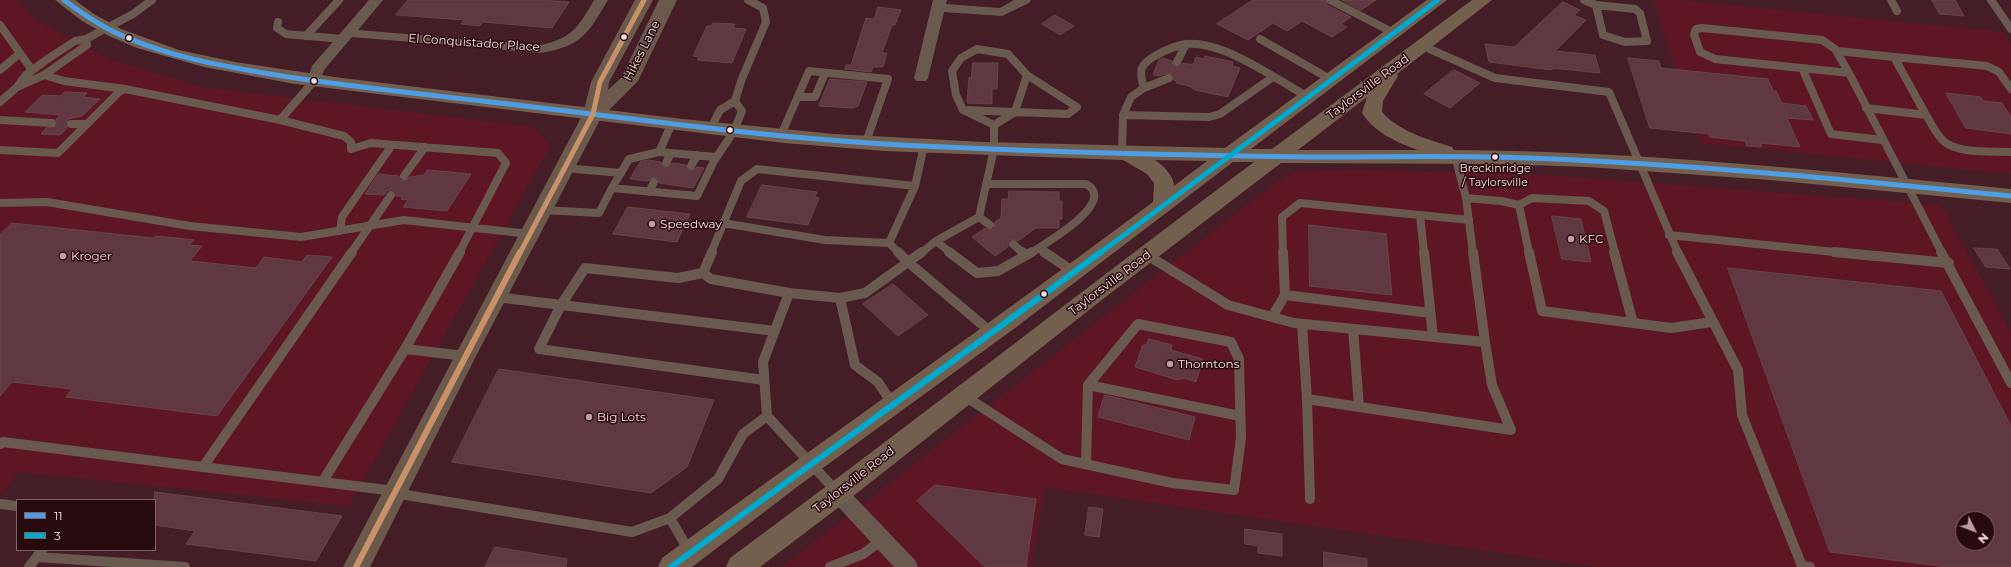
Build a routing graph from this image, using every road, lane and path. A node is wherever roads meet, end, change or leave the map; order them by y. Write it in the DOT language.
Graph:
graph roads {
  1 [pos="64,0"];
  2 [pos="152,0"];
  3 [pos="339,0"];
  4 [pos="376,0"];
  5 [pos="601,0"];
  6 [pos="644,0"];
  7 [pos="668,0"];
  8 [pos="748,0"];
  9 [pos="1330,0"];
  10 [pos="1438,0"];
  11 [pos="1484,0"];
  12 [pos="1584,0"];
  13 [pos="1891,0"];
  14 [pos="1991,0"];
  15 [pos="1021,1"];
  16 [pos="939,4"];
  17 [pos="1596,5"];
  18 [pos="1897,11"];
  19 [pos="278,22"];
  20 [pos="0,25"];
  21 [pos="107,28"];
  22 [pos="2011,29"];
  23 [pos="1392,32"];
  24 [pos="4,36"];
  25 [pos="306,36"];
  26 [pos="345,36"];
  27 [pos="86,39"];
  28 [pos="1260,39"];
  29 [pos="1186,44"];
  30 [pos="1423,46"];
  31 [pos="1838,51"];
  32 [pos="20,53"];
  33 [pos="1894,57"];
  34 [pos="1177,62"];
  35 [pos="1394,67"];
  36 [pos="1802,68"];
  37 [pos="0,70"];
  38 [pos="32,70"];
  39 [pos="826,73"];
  40 [pos="1849,73"];
  41 [pos="44,75"];
  42 [pos="1027,75"];
  43 [pos="1274,77"];
  44 [pos="921,78"];
  45 [pos="1169,78"];
  46 [pos="1330,79"];
  47 [pos="314,81"];
  48 [pos="17,87"];
  49 [pos="1144,88"];
  50 [pos="125,89"];
  51 [pos="2011,90"];
  52 [pos="798,97"];
  53 [pos="1308,97"];
  54 [pos="735,101"];
  55 [pos="0,102"];
  56 [pos="1866,108"];
  57 [pos="963,110"];
  58 [pos="1015,112"];
  59 [pos="593,114"];
  60 [pos="1123,115"];
  61 [pos="1926,115"];
  62 [pos="0,120"];
  63 [pos="280,120"];
  64 [pos="52,123"];
  65 [pos="672,123"];
  66 [pos="71,124"];
  67 [pos="87,124"];
  68 [pos="994,125"];
  69 [pos="711,128"];
  70 [pos="734,131"];
  71 [pos="781,135"];
  72 [pos="1882,140"];
  73 [pos="866,142"];
  74 [pos="392,145"];
  75 [pos="924,146"];
  76 [pos="425,148"];
  77 [pos="994,149"];
  78 [pos="0,150"];
  79 [pos="659,152"];
  80 [pos="2011,152"];
  81 [pos="671,153"];
  82 [pos="1125,153"];
  83 [pos="1232,154"];
  84 [pos="697,156"];
  85 [pos="1276,156"];
  86 [pos="1455,156"];
  87 [pos="716,157"];
  88 [pos="666,163"];
  89 [pos="1641,164"];
  90 [pos="692,166"];
  91 [pos="564,168"];
  92 [pos="621,173"];
  93 [pos="404,176"];
  94 [pos="654,182"];
  95 [pos="986,184"];
  96 [pos="681,186"];
  97 [pos="915,186"];
  98 [pos="1906,186"];
  99 [pos="612,188"];
  100 [pos="649,192"];
  101 [pos="676,194"];
  102 [pos="391,195"];
  103 [pos="2011,196"];
  104 [pos="1466,198"];
  105 [pos="0,203"];
  106 [pos="1164,205"];
  107 [pos="1519,205"];
  108 [pos="542,210"];
  109 [pos="1420,215"];
  110 [pos="979,217"];
  111 [pos="1469,220"];
  112 [pos="723,223"];
  113 [pos="369,226"];
  114 [pos="990,226"];
  115 [pos="473,228"];
  116 [pos="340,231"];
  117 [pos="529,234"];
  118 [pos="1669,235"];
  119 [pos="936,241"];
  120 [pos="888,243"];
  121 [pos="1012,244"];
  122 [pos="1039,248"];
  123 [pos="1026,255"];
  124 [pos="1147,255"];
  125 [pos="908,262"];
  126 [pos="1949,263"];
  127 [pos="1074,272"];
  128 [pos="703,273"];
  129 [pos="789,293"];
  130 [pos="1285,295"];
  131 [pos="496,297"];
  132 [pos="840,298"];
  133 [pos="561,305"];
  134 [pos="1430,313"];
  135 [pos="1272,317"];
  136 [pos="1712,322"];
  137 [pos="1633,323"];
  138 [pos="1302,324"];
  139 [pos="1353,329"];
  140 [pos="775,331"];
  141 [pos="992,333"];
  142 [pos="1433,337"];
  143 [pos="1485,342"];
  144 [pos="405,349"];
  145 [pos="465,356"];
  146 [pos="764,380"];
  147 [pos="2011,383"];
  148 [pos="1088,385"];
  149 [pos="963,395"];
  150 [pos="1307,399"];
  151 [pos="893,405"];
  152 [pos="1359,406"];
  153 [pos="767,416"];
  154 [pos="1240,416"];
  155 [pos="0,444"];
  156 [pos="810,464"];
  157 [pos="1086,464"];
  158 [pos="203,467"];
  159 [pos="323,482"];
  160 [pos="395,492"];
  161 [pos="838,493"];
  162 [pos="1310,499"];
  163 [pos="0,504"];
  164 [pos="16,506"];
  165 [pos="670,518"];
  166 [pos="882,540"];
  167 [pos="40,553"];
  168 [pos="681,560"];
  169 [pos="900,565"];
  170 [pos="29,567"];
  171 [pos="184,567"];
  172 [pos="356,567"];
  173 [pos="739,567"];
  174 [pos="830,567"];
  175 [pos="1810,567"];
  1 -- 21 [label="main road"];
  2 -- 21 [label="lane"];
  3 -- 25 [label="lane"];
  4 -- 26 [label="street"];
  5 -- 26 [label="street, El Conquistador Place"];
  6 -- 59 [label="main road, Hikes Lane"];
  7 -- 59 [label="main road, Hikes Lane"];
  8 -- 54 [label="lane"];
  9 -- 23 [label="lane"];
  10 -- 23 [label="main road"];
  11 -- 30 [label="main road, Taylorsville Road"];
  12 -- 17 [label="lane"];
  13 -- 18 [label="lane"];
  14 -- 22 [label="lane"];
  15 -- 16 [label="street"];
  16 -- 44 [label="street"];
  17 -- 17 [label="lane"];
  19 -- 25 [label="lane"];
  20 -- 24 [label="lane"];
  21 -- 27 [label="lane"];
  21 -- 47 [label="main road"];
  23 -- 46 [label="main road"];
  24 -- 32 [label="lane"];
  25 -- 26 [label="lane"];
  26 -- 47 [label="street"];
  27 -- 38 [label="lane"];
  27 -- 41 [label="lane"];
  28 -- 46 [label="lane"];
  29 -- 34 [label="lane"];
  29 -- 43 [label="lane"];
  29 -- 49 [label="lane"];
  30 -- 35 [label="main road, Taylorsville Road"];
  30 -- 89 [label="lane"];
  31 -- 33 [label="lane"];
  31 -- 36 [label="lane"];
  31 -- 40 [label="lane"];
  32 -- 37 [label="lane"];
  32 -- 38 [label="lane"];
  33 -- 51 [label="lane"];
  33 -- 61 [label="lane"];
  35 -- 85 [label="main road, Taylorsville Road"];
  35 -- 86 [label="main road"];
  36 -- 40 [label="lane"];
  36 -- 72 [label="lane"];
  38 -- 48 [label="lane"];
  39 -- 52 [label="lane"];
  39 -- 52 [label="lane"];
  39 -- 73 [label="lane"];
  40 -- 56 [label="lane"];
  41 -- 48 [label="lane"];
  41 -- 50 [label="lane"];
  42 -- 57 [label="lane"];
  42 -- 58 [label="lane"];
  42 -- 58 [label="lane"];
  43 -- 53 [label="lane"];
  43 -- 60 [label="lane"];
  45 -- 49 [label="lane"];
  46 -- 53 [label="main road"];
  47 -- 59 [label="main road"];
  47 -- 63 [label="lane"];
  48 -- 55 [label="lane"];
  49 -- 60 [label="lane"];
  50 -- 63 [label="lane"];
  50 -- 67 [label="lane"];
  52 -- 71 [label="lane"];
  53 -- 83 [label="main road"];
  54 -- 69 [label="lane"];
  54 -- 70 [label="lane"];
  56 -- 61 [label="lane"];
  56 -- 72 [label="lane"];
  57 -- 58 [label="lane"];
  57 -- 68 [label="lane"];
  58 -- 68 [label="lane"];
  59 -- 65 [label="main road"];
  59 -- 91 [label="main road, Hikes Lane"];
  60 -- 82 [label="lane"];
  61 -- 80 [label="lane"];
  62 -- 64 [label="lane"];
  63 -- 74 [label="lane"];
  65 -- 69 [label="main road"];
  65 -- 79 [label="lane"];
  66 -- 67 [label="lane"];
  67 -- 78 [label="lane"];
  68 -- 77 [label="lane"];
  69 -- 70 [label="main road"];
  70 -- 71 [label="main road"];
  70 -- 87 [label="lane"];
  71 -- 73 [label="main road"];
  72 -- 98 [label="lane"];
  73 -- 75 [label="main road"];
  74 -- 76 [label="lane"];
  74 -- 116 [label="lane"];
  75 -- 77 [label="main road"];
  75 -- 97 [label="lane"];
  76 -- 93 [label="lane"];
  76 -- 115 [label="lane"];
  77 -- 82 [label="main road"];
  77 -- 95 [label="lane"];
  79 -- 81 [label="lane"];
  79 -- 92 [label="lane"];
  81 -- 84 [label="lane"];
  81 -- 88 [label="lane"];
  82 -- 83 [label="main road"];
  82 -- 106 [label="main road"];
  83 -- 85 [label="main road"];
  83 -- 106 [label="main road"];
  84 -- 87 [label="lane"];
  84 -- 90 [label="lane"];
  85 -- 86 [label="main road"];
  85 -- 124 [label="main road, Taylorsville Road"];
  86 -- 89 [label="main road"];
  86 -- 104 [label="lane"];
  87 -- 101 [label="lane"];
  89 -- 98 [label="main road"];
  89 -- 118 [label="lane"];
  91 -- 92 [label="lane"];
  91 -- 108 [label="main road, Hikes Lane"];
  92 -- 99 [label="lane"];
  94 -- 100 [label="lane"];
  95 -- 110 [label="lane"];
  95 -- 122 [label="lane"];
  96 -- 101 [label="lane"];
  97 -- 112 [label="lane"];
  97 -- 120 [label="lane"];
  98 -- 103 [label="main road"];
  98 -- 126 [label="lane"];
  99 -- 100 [label="lane"];
  99 -- 108 [label="lane"];
  100 -- 101 [label="lane"];
  102 -- 113 [label="lane"];
  104 -- 107 [label="lane"];
  104 -- 111 [label="lane"];
  105 -- 116 [label="lane"];
  106 -- 127 [label="main road"];
  107 -- 137 [label="lane"];
  107 -- 137 [label="lane"];
  108 -- 117 [label="main road, Hikes Lane"];
  109 -- 111 [label="lane"];
  109 -- 130 [label="lane"];
  109 -- 134 [label="lane"];
  110 -- 114 [label="lane"];
  110 -- 119 [label="lane"];
  111 -- 143 [label="lane"];
  112 -- 120 [label="lane"];
  112 -- 128 [label="lane"];
  113 -- 115 [label="lane"];
  113 -- 116 [label="lane"];
  113 -- 158 [label="lane"];
  115 -- 117 [label="lane"];
  115 -- 144 [label="lane"];
  117 -- 131 [label="main road, Hikes Lane"];
  118 -- 126 [label="lane"];
  118 -- 136 [label="lane"];
  119 -- 123 [label="lane"];
  119 -- 125 [label="lane"];
  120 -- 125 [label="lane"];
  121 -- 123 [label="lane"];
  122 -- 123 [label="lane"];
  122 -- 127 [label="lane"];
  124 -- 135 [label="lane"];
  124 -- 149 [label="main road, Taylorsville Road"];
  125 -- 132 [label="lane"];
  125 -- 141 [label="lane"];
  126 -- 147 [label="lane"];
  127 -- 141 [label="main road"];
  128 -- 129 [label="lane"];
  128 -- 133 [label="lane"];
  129 -- 132 [label="lane"];
  129 -- 140 [label="lane"];
  130 -- 134 [label="lane"];
  130 -- 135 [label="lane"];
  131 -- 133 [label="lane"];
  131 -- 145 [label="main road, Hikes Lane"];
  132 -- 151 [label="lane"];
  133 -- 140 [label="lane"];
  133 -- 146 [label="lane"];
  134 -- 142 [label="lane"];
  135 -- 138 [label="lane"];
  136 -- 137 [label="lane"];
  136 -- 175 [label="lane"];
  138 -- 139 [label="lane"];
  138 -- 150 [label="lane"];
  139 -- 142 [label="lane"];
  139 -- 152 [label="lane"];
  140 -- 146 [label="lane"];
  141 -- 151 [label="main road"];
  142 -- 143 [label="lane"];
  143 -- 152 [label="lane"];
  144 -- 145 [label="lane"];
  144 -- 159 [label="lane"];
  145 -- 160 [label="main road, Hikes Lane"];
  146 -- 153 [label="lane"];
  148 -- 154 [label="lane"];
  148 -- 154 [label="lane"];
  148 -- 157 [label="lane"];
  149 -- 157 [label="lane"];
  149 -- 161 [label="main road, Taylorsville Road"];
  150 -- 152 [label="lane"];
  150 -- 162 [label="lane"];
  151 -- 156 [label="main road"];
  153 -- 156 [label="lane"];
  153 -- 165 [label="lane"];
  154 -- 157 [label="lane"];
  155 -- 158 [label="lane"];
  156 -- 161 [label="lane"];
  156 -- 168 [label="main road"];
  158 -- 159 [label="lane"];
  159 -- 160 [label="lane"];
  160 -- 165 [label="lane"];
  160 -- 172 [label="main road, Hikes Lane"];
  161 -- 166 [label="street"];
  161 -- 173 [label="main road, Taylorsville Road"];
  163 -- 164 [label="lane"];
  165 -- 168 [label="lane"];
  166 -- 169 [label="street"];
  166 -- 174 [label="lane"];
  167 -- 170 [label="lane"];
  167 -- 171 [label="lane"];
}
